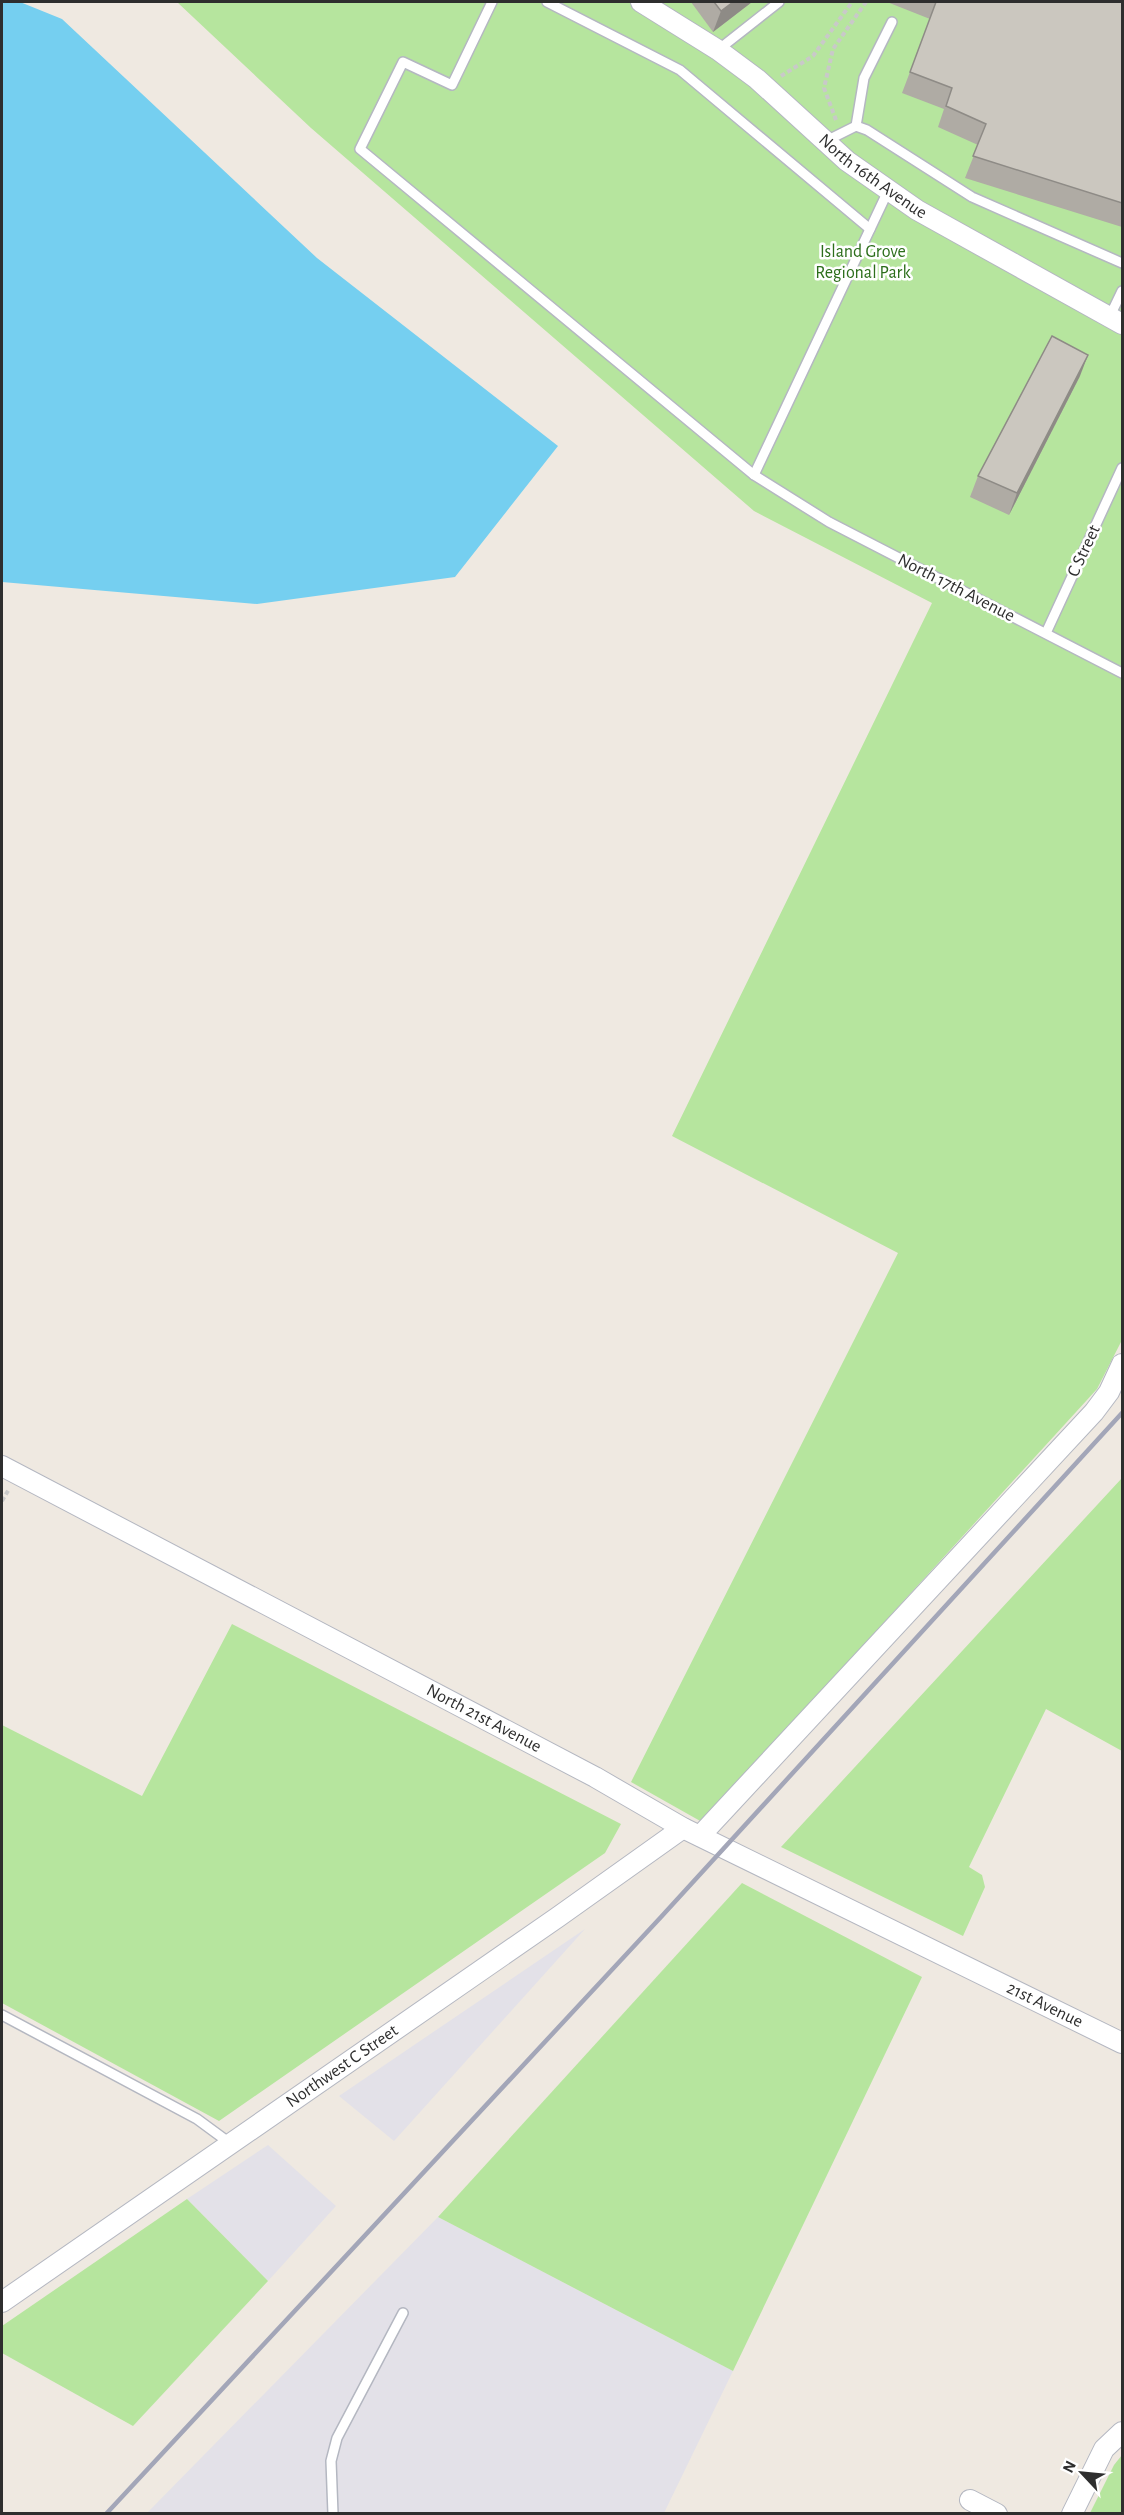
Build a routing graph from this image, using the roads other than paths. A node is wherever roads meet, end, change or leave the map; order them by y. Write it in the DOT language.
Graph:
graph roads {
  1 [pos="492,2"];
  2 [pos="548,2"];
  3 [pos="641,2"];
  4 [pos="779,2"];
  5 [pos="892,21"];
  6 [pos="718,50"];
  7 [pos="856,126"];
  8 [pos="826,141"];
  9 [pos="888,191"];
  10 [pos="870,229"];
  11 [pos="1122,263"];
  12 [pos="1122,291"];
  13 [pos="1116,321"];
  14 [pos="1122,468"];
  15 [pos="754,475"];
  16 [pos="1046,633"];
  17 [pos="1122,673"];
  18 [pos="1122,1364"];
  19 [pos="2,1466"];
  20 [pos="692,1832"];
  21 [pos="968,1967"];
  22 [pos="2,2015"];
  23 [pos="1122,2043"];
  24 [pos="231,2144"];
  25 [pos="2,2302"];
  26 [pos="403,2313"];
  27 [pos="1122,2432"];
  28 [pos="970,2500"];
  29 [pos="333,2514"];
  30 [pos="997,2514"];
  31 [pos="1072,2514"];
  1 -- 15 [label="lane, North 17th Avenue"];
  2 -- 10 [label="lane"];
  3 -- 6 [label="street, North 16th Avenue"];
  4 -- 6 [label="lane"];
  5 -- 7 [label="lane"];
  6 -- 8 [label="street, North 16th Avenue"];
  7 -- 8 [label="lane"];
  7 -- 11 [label="lane"];
  8 -- 9 [label="street, North 16th Avenue"];
  9 -- 10 [label="lane"];
  9 -- 13 [label="street, North 16th Avenue"];
  10 -- 15 [label="lane"];
  12 -- 13 [label="lane"];
  14 -- 16 [label="lane, C Street"];
  15 -- 16 [label="lane, North 17th Avenue"];
  16 -- 17 [label="lane, North 17th Avenue"];
  18 -- 20 [label="street, Northwest C Street"];
  19 -- 20 [label="street, North 21st Avenue"];
  20 -- 21 [label="street, North 21st Avenue"];
  20 -- 24 [label="street, Northwest C Street"];
  21 -- 23 [label="street, 21st Avenue"];
  22 -- 24 [label="lane"];
  24 -- 25 [label="street, Northwest C Street"];
  26 -- 29 [label="lane"];
  27 -- 31 [label="street"];
  28 -- 30 [label="street"];
}
